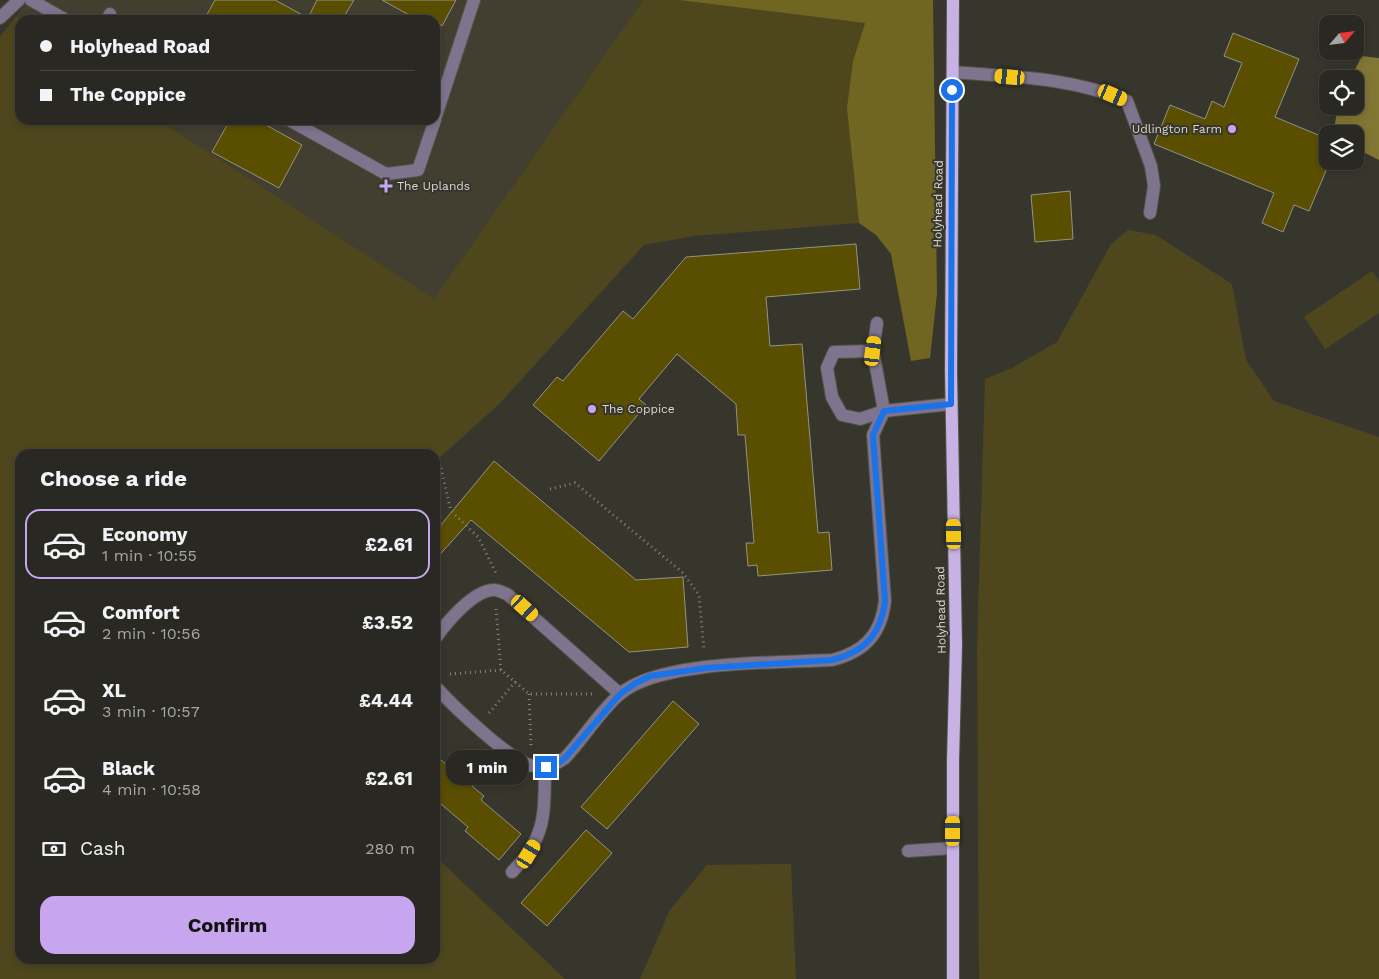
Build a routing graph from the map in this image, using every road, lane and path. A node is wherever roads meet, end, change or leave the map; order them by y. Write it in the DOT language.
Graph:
graph roads {
  1 [pos="19,0"];
  2 [pos="31,0"];
  3 [pos="474,0"];
  4 [pos="953,0"];
  5 [pos="57,15"];
  6 [pos="0,18"];
  7 [pos="953,72"];
  8 [pos="440,105"];
  9 [pos="298,125"];
  10 [pos="433,125"];
  11 [pos="1150,213"];
  12 [pos="876,324"];
  13 [pos="873,351"];
  14 [pos="951,404"];
  15 [pos="884,411"];
  16 [pos="550,489"];
  17 [pos="440,633"];
  18 [pos="706,668"];
  19 [pos="501,670"];
  20 [pos="444,674"];
  21 [pos="516,681"];
  22 [pos="440,691"];
  23 [pos="529,694"];
  24 [pos="620,694"];
  25 [pos="478,726"];
  26 [pos="532,766"];
  27 [pos="546,767"];
  28 [pos="953,848"];
  29 [pos="908,850"];
  30 [pos="512,872"];
  31 [pos="953,979"];
  1 -- 6 [label="street"];
  2 -- 5 [label="street"];
  3 -- 8 [label="street"];
  4 -- 7 [label="main road, Holyhead Road"];
  7 -- 11 [label="street"];
  7 -- 14 [label="main road, Holyhead Road"];
  9 -- 10 [label="street"];
  12 -- 13 [label="street"];
  13 -- 15 [label="street"];
  13 -- 15 [label="street"];
  14 -- 15 [label="street"];
  14 -- 28 [label="main road, Holyhead Road"];
  15 -- 18 [label="street"];
  16 -- 18 [label="path"];
  17 -- 24 [label="street"];
  18 -- 24 [label="street"];
  19 -- 20 [label="path"];
  21 -- 25 [label="path"];
  22 -- 25 [label="street"];
  23 -- 26 [label="path"];
  24 -- 27 [label="street"];
  25 -- 26 [label="street"];
  26 -- 27 [label="street"];
  27 -- 30 [label="street"];
  28 -- 29 [label="street"];
  28 -- 31 [label="main road, Holyhead Road"];
}
